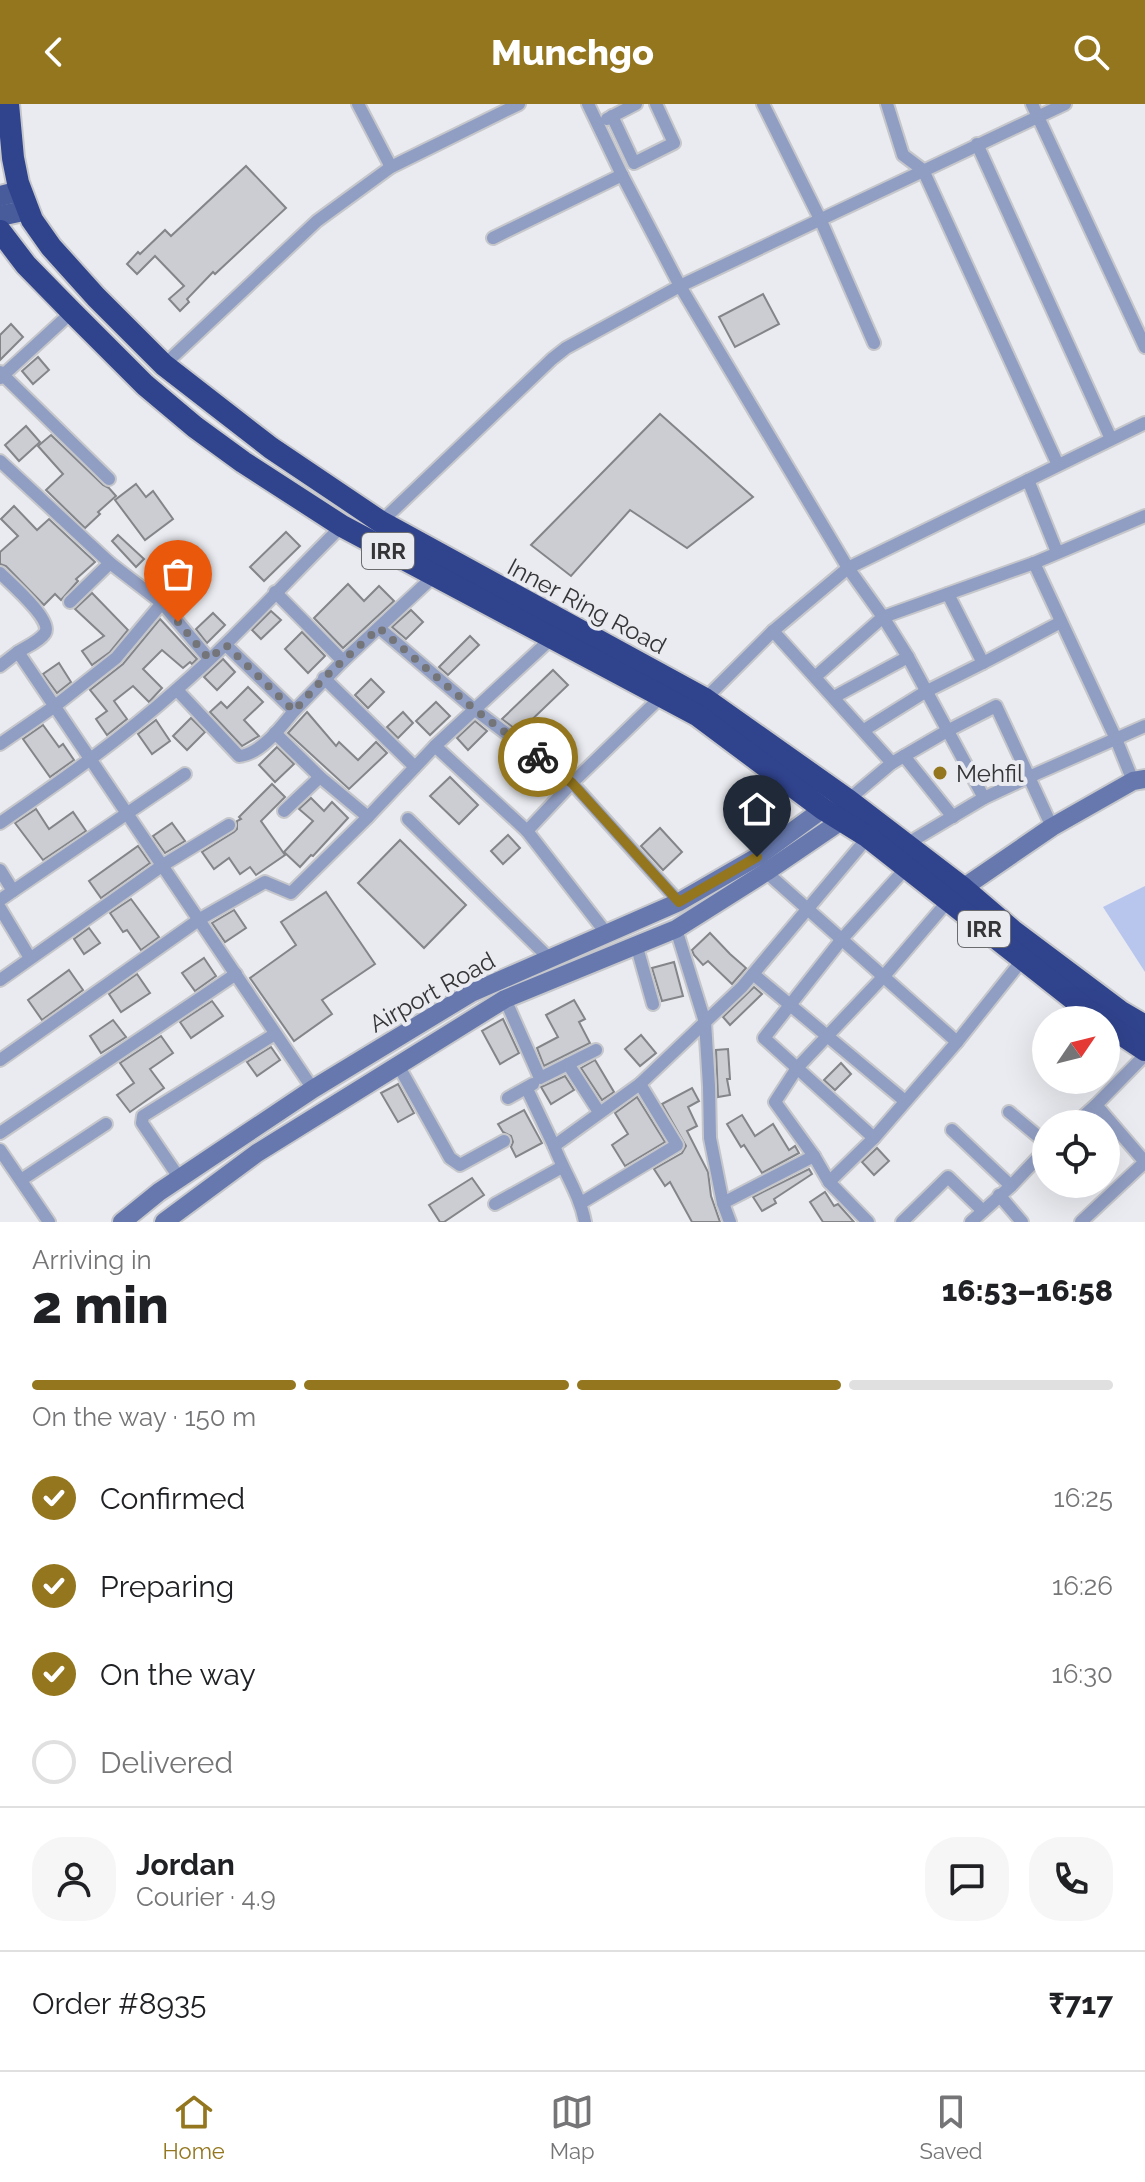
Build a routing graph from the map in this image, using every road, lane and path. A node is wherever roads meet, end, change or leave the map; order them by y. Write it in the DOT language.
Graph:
graph roads {
  1 [pos="8,104"];
  2 [pos="358,104"];
  3 [pos="519,104"];
  4 [pos="588,104"];
  5 [pos="636,104"];
  6 [pos="656,104"];
  7 [pos="763,104"];
  8 [pos="887,104"];
  9 [pos="1032,104"];
  10 [pos="1065,104"];
  11 [pos="612,116"];
  12 [pos="1038,117"];
  13 [pos="597,123"];
  14 [pos="977,144"];
  15 [pos="391,167"];
  16 [pos="923,170"];
  17 [pos="622,175"];
  18 [pos="16,199"];
  19 [pos="0,216"];
  20 [pos="821,221"];
  21 [pos="0,231"];
  22 [pos="493,238"];
  23 [pos="680,286"];
  24 [pos="72,312"];
  25 [pos="874,343"];
  26 [pos="1145,347"];
  27 [pos="164,365"];
  28 [pos="1,375"];
  29 [pos="1145,423"];
  30 [pos="1111,439"];
  31 [pos="0,461"];
  32 [pos="1058,465"];
  33 [pos="109,479"];
  34 [pos="1028,480"];
  35 [pos="1144,518"];
  36 [pos="381,522"];
  37 [pos="342,526"];
  38 [pos="1057,552"];
  39 [pos="110,563"];
  40 [pos="1034,563"];
  41 [pos="848,568"];
  42 [pos="0,573"];
  43 [pos="434,576"];
  44 [pos="275,592"];
  45 [pos="948,594"];
  46 [pos="70,602"];
  47 [pos="162,603"];
  48 [pos="883,617"];
  49 [pos="1061,622"];
  50 [pos="379,628"];
  51 [pos="773,631"];
  52 [pos="552,638"];
  53 [pos="226,645"];
  54 [pos="18,652"];
  55 [pos="908,657"];
  56 [pos="209,659"];
  57 [pos="343,661"];
  58 [pos="983,663"];
  59 [pos="0,666"];
  60 [pos="815,677"];
  61 [pos="324,678"];
  62 [pos="177,690"];
  63 [pos="925,692"];
  64 [pos="663,695"];
  65 [pos="834,697"];
  66 [pos="705,699"];
  67 [pos="55,706"];
  68 [pos="474,709"];
  69 [pos="294,711"];
  70 [pos="1145,726"];
  71 [pos="864,730"];
  72 [pos="947,731"];
  73 [pos="275,733"];
  74 [pos="1116,739"];
  75 [pos="0,744"];
  76 [pos="435,746"];
  77 [pos="904,756"];
  78 [pos="91,760"];
  79 [pos="892,763"];
  80 [pos="415,767"];
  81 [pos="185,774"];
  82 [pos="320,777"];
  83 [pos="1029,777"];
  84 [pos="1139,780"];
  85 [pos="572,783"];
  86 [pos="984,798"];
  87 [pos="838,810"];
  88 [pos="284,811"];
  89 [pos="127,814"];
  90 [pos="368,817"];
  91 [pos="953,817"];
  92 [pos="408,819"];
  93 [pos="0,823"];
  94 [pos="229,825"];
  95 [pos="1052,827"];
  96 [pos="527,831"];
  97 [pos="868,837"];
  98 [pos="906,856"];
  99 [pos="163,865"];
  100 [pos="0,870"];
  101 [pos="766,872"];
  102 [pos="13,891"];
  103 [pos="955,895"];
  104 [pos="0,900"];
  105 [pos="679,902"];
  106 [pos="0,908"];
  107 [pos="808,909"];
  108 [pos="200,919"];
  109 [pos="676,929"];
  110 [pos="607,934"];
  111 [pos="842,939"];
  112 [pos="636,944"];
  113 [pos="30,958"];
  114 [pos="550,959"];
  115 [pos="1023,959"];
  116 [pos="236,974"];
  117 [pos="753,974"];
  118 [pos="884,976"];
  119 [pos="0,980"];
  120 [pos="505,999"];
  121 [pos="653,1004"];
  122 [pos="791,1005"];
  123 [pos="1089,1006"];
  124 [pos="1092,1006"];
  125 [pos="1120,1012"];
  126 [pos="705,1022"];
  127 [pos="1145,1026"];
  128 [pos="1120,1031"];
  129 [pos="275,1034"];
  130 [pos="828,1036"];
  131 [pos="957,1042"];
  132 [pos="596,1050"];
  133 [pos="1145,1052"];
  134 [pos="0,1060"];
  135 [pos="568,1064"];
  136 [pos="398,1065"];
  137 [pos="797,1068"];
  138 [pos="540,1078"];
  139 [pos="640,1084"];
  140 [pos="313,1089"];
  141 [pos="527,1089"];
  142 [pos="508,1098"];
  143 [pos="905,1101"];
  144 [pos="1096,1105"];
  145 [pos="326,1109"];
  146 [pos="1090,1110"];
  147 [pos="599,1112"];
  148 [pos="1009,1112"];
  149 [pos="106,1124"];
  150 [pos="952,1130"];
  151 [pos="1032,1131"];
  152 [pos="0,1133"];
  153 [pos="874,1138"];
  154 [pos="504,1141"];
  155 [pos="554,1146"];
  156 [pos="0,1150"];
  157 [pos="814,1156"];
  158 [pos="1032,1164"];
  159 [pos="562,1167"];
  160 [pos="180,1179"];
  161 [pos="21,1180"];
  162 [pos="829,1182"];
  163 [pos="1011,1186"];
  164 [pos="999,1195"];
  165 [pos="581,1203"];
  166 [pos="723,1203"];
  167 [pos="495,1204"];
  168 [pos="983,1211"];
  169 [pos="1096,1217"];
  170 [pos="49,1222"];
  171 [pos="122,1222"];
  172 [pos="164,1222"];
  173 [pos="585,1222"];
  174 [pos="730,1222"];
  175 [pos="868,1222"];
  176 [pos="902,1222"];
  177 [pos="971,1222"];
  178 [pos="1022,1222"];
  179 [pos="1081,1222"];
  1 -- 18 [label="highway, Inner Ring Road / IRR"];
  2 -- 15 [label="street"];
  3 -- 15 [label="street"];
  4 -- 13 [label="street"];
  5 -- 11 [label="street"];
  6 -- 11 [label="street"];
  7 -- 20 [label="street"];
  8 -- 16 [label="street"];
  9 -- 12 [label="street"];
  10 -- 12 [label="street"];
  11 -- 13 [label="street"];
  12 -- 14 [label="street"];
  12 -- 26 [label="street"];
  13 -- 17 [label="street"];
  14 -- 16 [label="street"];
  14 -- 30 [label="street"];
  15 -- 27 [label="street"];
  16 -- 20 [label="street"];
  16 -- 32 [label="street"];
  17 -- 22 [label="street"];
  17 -- 23 [label="street"];
  18 -- 19 [label="main road"];
  18 -- 27 [label="highway, Inner Ring Road / IRR"];
  20 -- 23 [label="street"];
  20 -- 25 [label="street"];
  21 -- 24 [label="highway, Inner Ring Road / IRR"];
  23 -- 36 [label="street"];
  23 -- 41 [label="street"];
  24 -- 28 [label="street"];
  24 -- 37 [label="highway, Inner Ring Road / IRR"];
  27 -- 36 [label="highway, Inner Ring Road / IRR"];
  28 -- 33 [label="street"];
  29 -- 30 [label="street"];
  30 -- 32 [label="street"];
  31 -- 39 [label="street"];
  32 -- 34 [label="street"];
  34 -- 38 [label="street"];
  34 -- 41 [label="street"];
  35 -- 38 [label="street"];
  36 -- 66 [label="highway, Inner Ring Road / IRR"];
  37 -- 43 [label="highway, Inner Ring Road / IRR"];
  37 -- 44 [label="street"];
  38 -- 40 [label="street"];
  39 -- 46 [label="street"];
  39 -- 47 [label="street"];
  40 -- 45 [label="street"];
  40 -- 49 [label="street"];
  41 -- 48 [label="street"];
  41 -- 51 [label="street"];
  42 -- 54 [label="street"];
  43 -- 50 [label="street"];
  43 -- 52 [label="highway, Inner Ring Road / IRR"];
  44 -- 53 [label="street"];
  44 -- 57 [label="street"];
  45 -- 48 [label="street"];
  45 -- 58 [label="street"];
  47 -- 56 [label="street"];
  47 -- 67 [label="street"];
  48 -- 55 [label="street"];
  48 -- 60 [label="street"];
  49 -- 58 [label="street"];
  49 -- 74 [label="street"];
  50 -- 57 [label="street"];
  50 -- 68 [label="street"];
  51 -- 60 [label="street"];
  51 -- 66 [label="street"];
  52 -- 64 [label="highway, Inner Ring Road / IRR"];
  52 -- 68 [label="street"];
  53 -- 56 [label="street"];
  53 -- 69 [label="street"];
  54 -- 59 [label="street"];
  54 -- 67 [label="street"];
  55 -- 63 [label="street"];
  55 -- 65 [label="street"];
  56 -- 62 [label="street"];
  57 -- 61 [label="street"];
  58 -- 63 [label="street"];
  60 -- 65 [label="street"];
  61 -- 69 [label="street"];
  61 -- 80 [label="street"];
  62 -- 73 [label="street"];
  62 -- 78 [label="street"];
  63 -- 71 [label="street"];
  63 -- 72 [label="street"];
  64 -- 85 [label="street"];
  64 -- 87 [label="highway, Inner Ring Road / IRR"];
  65 -- 71 [label="street"];
  66 -- 87 [label="highway, Inner Ring Road / IRR"];
  67 -- 75 [label="street"];
  67 -- 78 [label="street"];
  68 -- 76 [label="street"];
  68 -- 85 [label="street"];
  69 -- 73 [label="street"];
  70 -- 74 [label="street"];
  71 -- 79 [label="street"];
  72 -- 77 [label="street"];
  72 -- 83 [label="street"];
  72 -- 86 [label="street"];
  73 -- 82 [label="street"];
  74 -- 83 [label="street"];
  74 -- 84 [label="street"];
  76 -- 80 [label="street"];
  76 -- 96 [label="street"];
  77 -- 79 [label="street"];
  77 -- 91 [label="street"];
  78 -- 89 [label="street"];
  78 -- 93 [label="street"];
  79 -- 87 [label="street"];
  80 -- 90 [label="street"];
  81 -- 89 [label="street"];
  82 -- 88 [label="street"];
  82 -- 90 [label="street"];
  83 -- 86 [label="street"];
  83 -- 95 [label="street"];
  84 -- 95 [label="main road"];
  85 -- 96 [label="street"];
  85 -- 105 [label="street"];
  86 -- 91 [label="street"];
  87 -- 97 [label="highway, Inner Ring Road / IRR"];
  87 -- 98 [label="highway, Inner Ring Road / IRR"];
  87 -- 101 [label="main road, Airport Road"];
  87 -- 105 [label="main road, Airport Road"];
  89 -- 99 [label="street"];
  89 -- 102 [label="street"];
  90 -- 108 [label="street"];
  91 -- 98 [label="street"];
  92 -- 114 [label="street"];
  94 -- 99 [label="street"];
  95 -- 103 [label="main road"];
  96 -- 110 [label="street"];
  97 -- 98 [label="highway, Inner Ring Road / IRR"];
  97 -- 107 [label="street"];
  98 -- 103 [label="highway, Inner Ring Road / IRR"];
  98 -- 111 [label="street"];
  99 -- 108 [label="street"];
  99 -- 113 [label="street"];
  100 -- 102 [label="street"];
  101 -- 107 [label="street"];
  101 -- 109 [label="main road, Airport Road"];
  102 -- 104 [label="street"];
  103 -- 115 [label="highway, Inner Ring Road / IRR"];
  103 -- 118 [label="street"];
  103 -- 124 [label="highway, Inner Ring Road / IRR"];
  105 -- 110 [label="main road, Airport Road"];
  106 -- 113 [label="street"];
  107 -- 111 [label="street"];
  107 -- 117 [label="street"];
  108 -- 116 [label="street"];
  108 -- 134 [label="street"];
  109 -- 112 [label="main road, Airport Road"];
  109 -- 126 [label="street"];
  110 -- 114 [label="main road, Airport Road"];
  111 -- 118 [label="street"];
  111 -- 122 [label="street"];
  112 -- 120 [label="main road, Airport Road"];
  112 -- 121 [label="street"];
  113 -- 119 [label="street"];
  114 -- 140 [label="main road, Airport Road"];
  115 -- 123 [label="highway, Inner Ring Road / IRR"];
  115 -- 131 [label="street"];
  116 -- 129 [label="street"];
  116 -- 152 [label="street"];
  117 -- 122 [label="street"];
  117 -- 126 [label="street"];
  118 -- 130 [label="street"];
  118 -- 131 [label="street"];
  120 -- 136 [label="main road, Airport Road"];
  120 -- 138 [label="street"];
  122 -- 130 [label="street"];
  122 -- 137 [label="street"];
  125 -- 127 [label="highway, Inner Ring Road / IRR"];
  126 -- 139 [label="street"];
  126 -- 166 [label="street"];
  128 -- 133 [label="highway, Inner Ring Road / IRR"];
  129 -- 140 [label="street"];
  129 -- 160 [label="street"];
  130 -- 137 [label="street"];
  130 -- 143 [label="street"];
  131 -- 143 [label="street"];
  132 -- 135 [label="street"];
  133 -- 144 [label="street"];
  135 -- 138 [label="street"];
  135 -- 147 [label="street"];
  136 -- 145 [label="main road, Airport Road"];
  136 -- 154 [label="street"];
  137 -- 153 [label="street"];
  137 -- 157 [label="street"];
  138 -- 141 [label="street"];
  139 -- 147 [label="street"];
  139 -- 165 [label="street"];
  140 -- 145 [label="main road"];
  140 -- 160 [label="main road, Airport Road"];
  141 -- 142 [label="street"];
  141 -- 155 [label="street"];
  143 -- 153 [label="street"];
  144 -- 146 [label="street"];
  144 -- 169 [label="street"];
  145 -- 172 [label="main road, Airport Road"];
  147 -- 155 [label="street"];
  148 -- 151 [label="street"];
  149 -- 161 [label="street"];
  150 -- 163 [label="street"];
  153 -- 162 [label="street"];
  155 -- 159 [label="street"];
  156 -- 161 [label="street"];
  157 -- 162 [label="street"];
  157 -- 166 [label="street"];
  158 -- 163 [label="street"];
  159 -- 165 [label="street"];
  159 -- 167 [label="street"];
  160 -- 171 [label="main road, Airport Road"];
  161 -- 170 [label="street"];
  162 -- 175 [label="street"];
  163 -- 164 [label="street"];
  164 -- 168 [label="street"];
  164 -- 178 [label="street"];
  165 -- 173 [label="street"];
  166 -- 174 [label="street"];
  168 -- 176 [label="street"];
  168 -- 177 [label="street"];
  169 -- 179 [label="street"];
}
